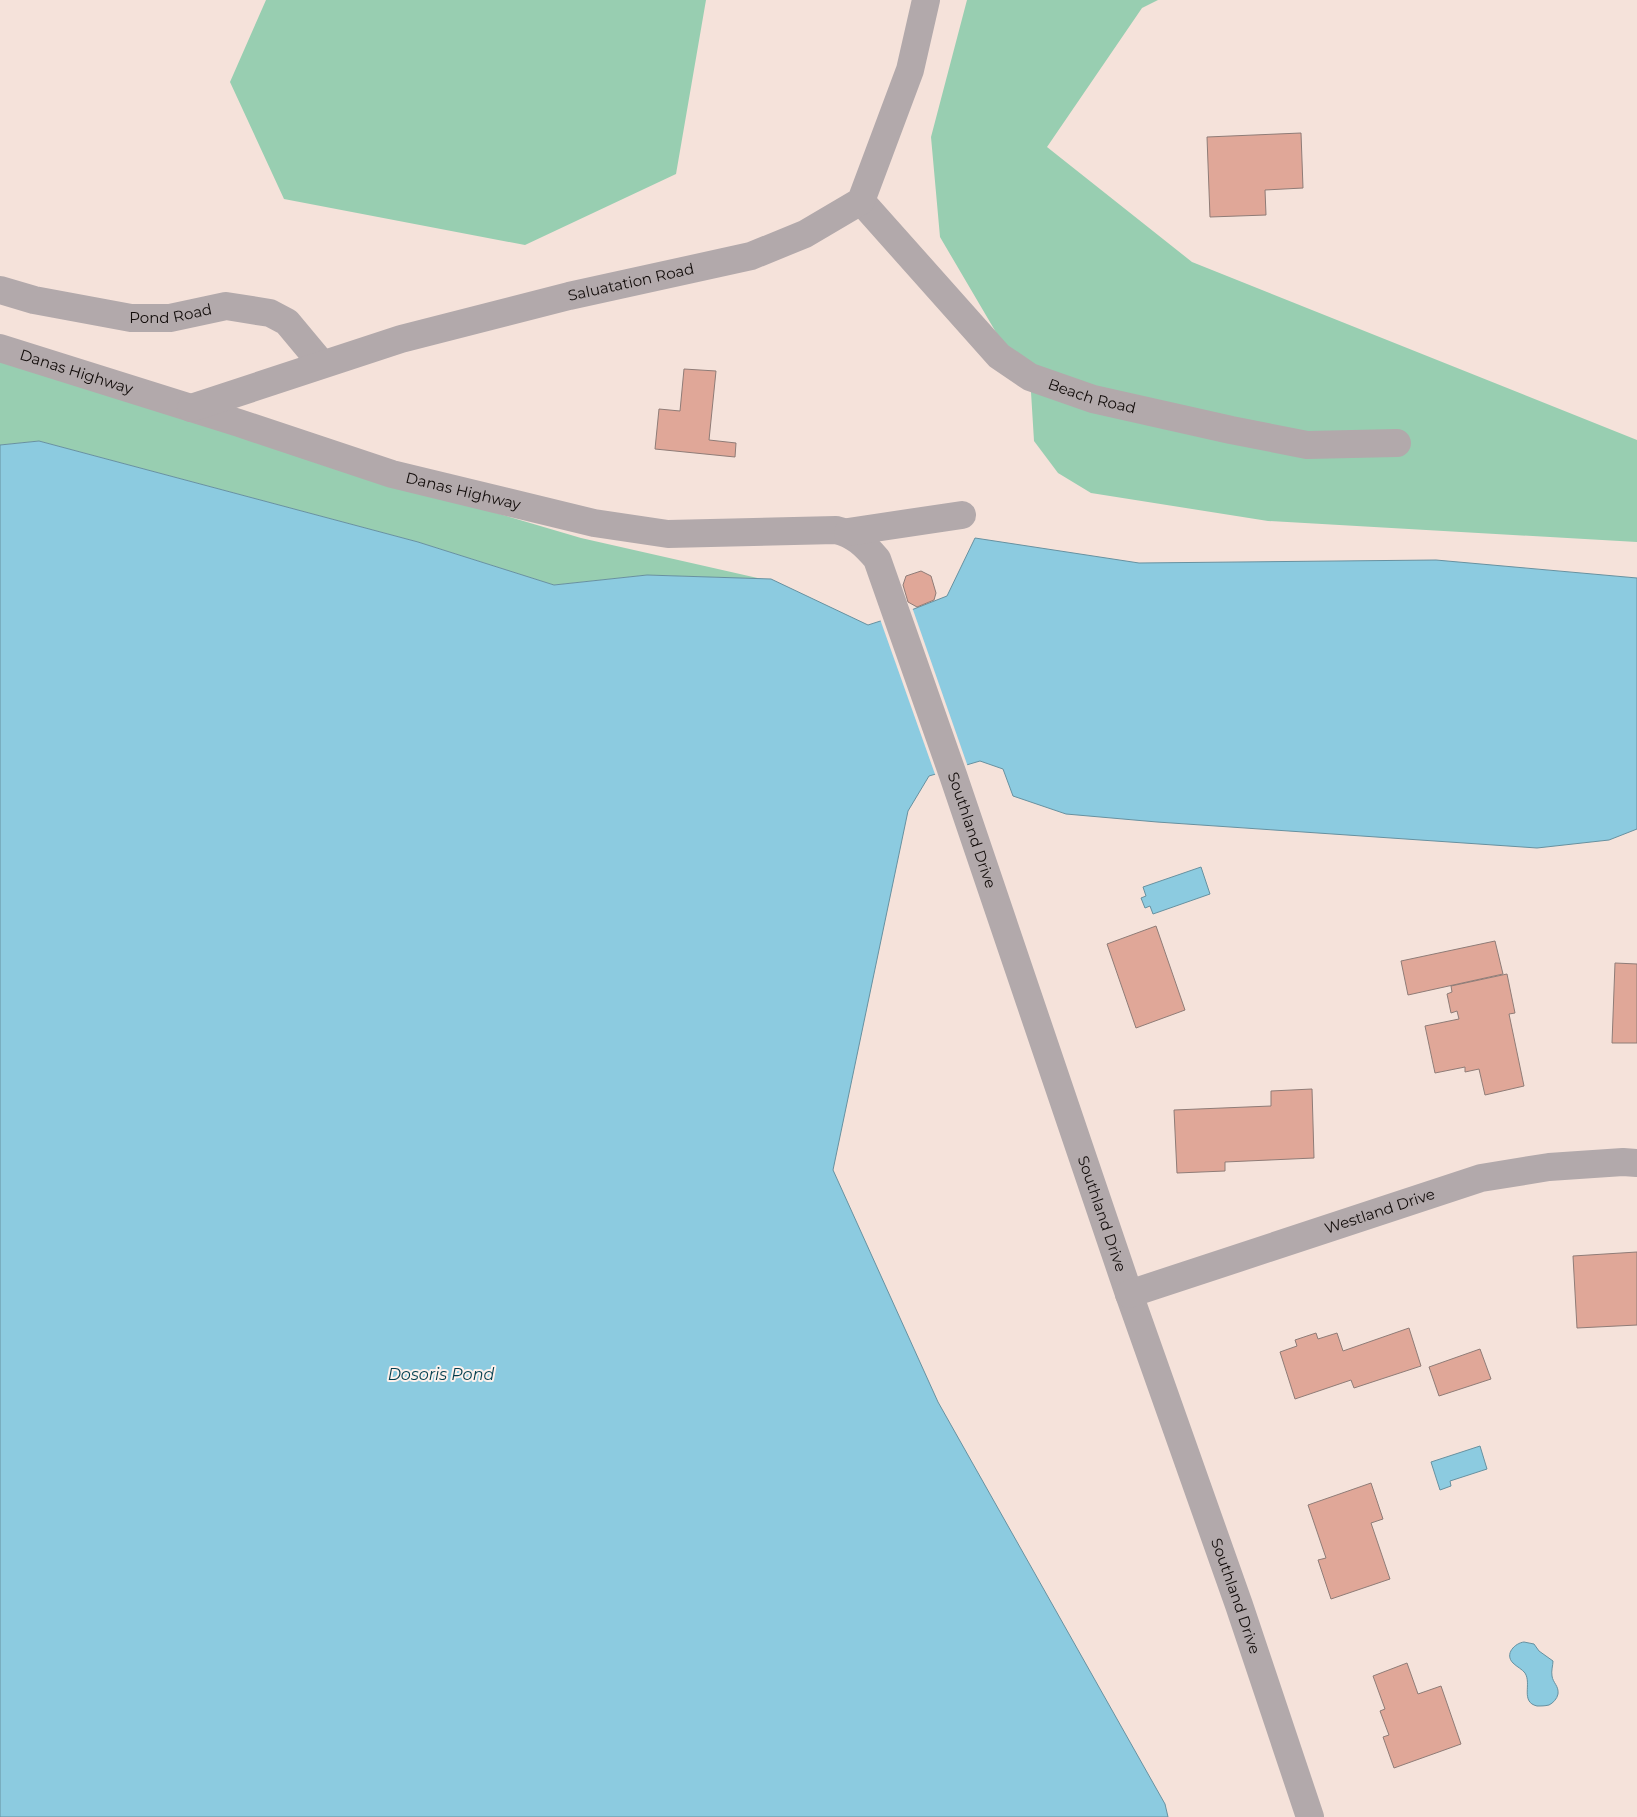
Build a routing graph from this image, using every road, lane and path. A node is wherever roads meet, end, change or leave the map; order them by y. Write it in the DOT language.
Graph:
graph roads {
  1 [pos="926,0"];
  2 [pos="861,201"];
  3 [pos="0,290"];
  4 [pos="0,348"];
  5 [pos="322,364"];
  6 [pos="191,408"];
  7 [pos="1398,443"];
  8 [pos="962,515"];
  9 [pos="848,532"];
  10 [pos="1637,1163"];
  11 [pos="1129,1294"];
  12 [pos="1310,1817"];
  1 -- 2 [label="street"];
  2 -- 5 [label="street, Saluatation Road"];
  2 -- 7 [label="street, Beach Road"];
  3 -- 5 [label="street, Pond Road"];
  4 -- 6 [label="street, Danas Highway"];
  5 -- 6 [label="street, Saluatation Road"];
  6 -- 9 [label="street, Danas Highway"];
  8 -- 9 [label="street, Danas Highway"];
  9 -- 11 [label="street, Southland Drive"];
  10 -- 11 [label="street, Westland Drive"];
  11 -- 12 [label="street, Southland Drive"];
}
